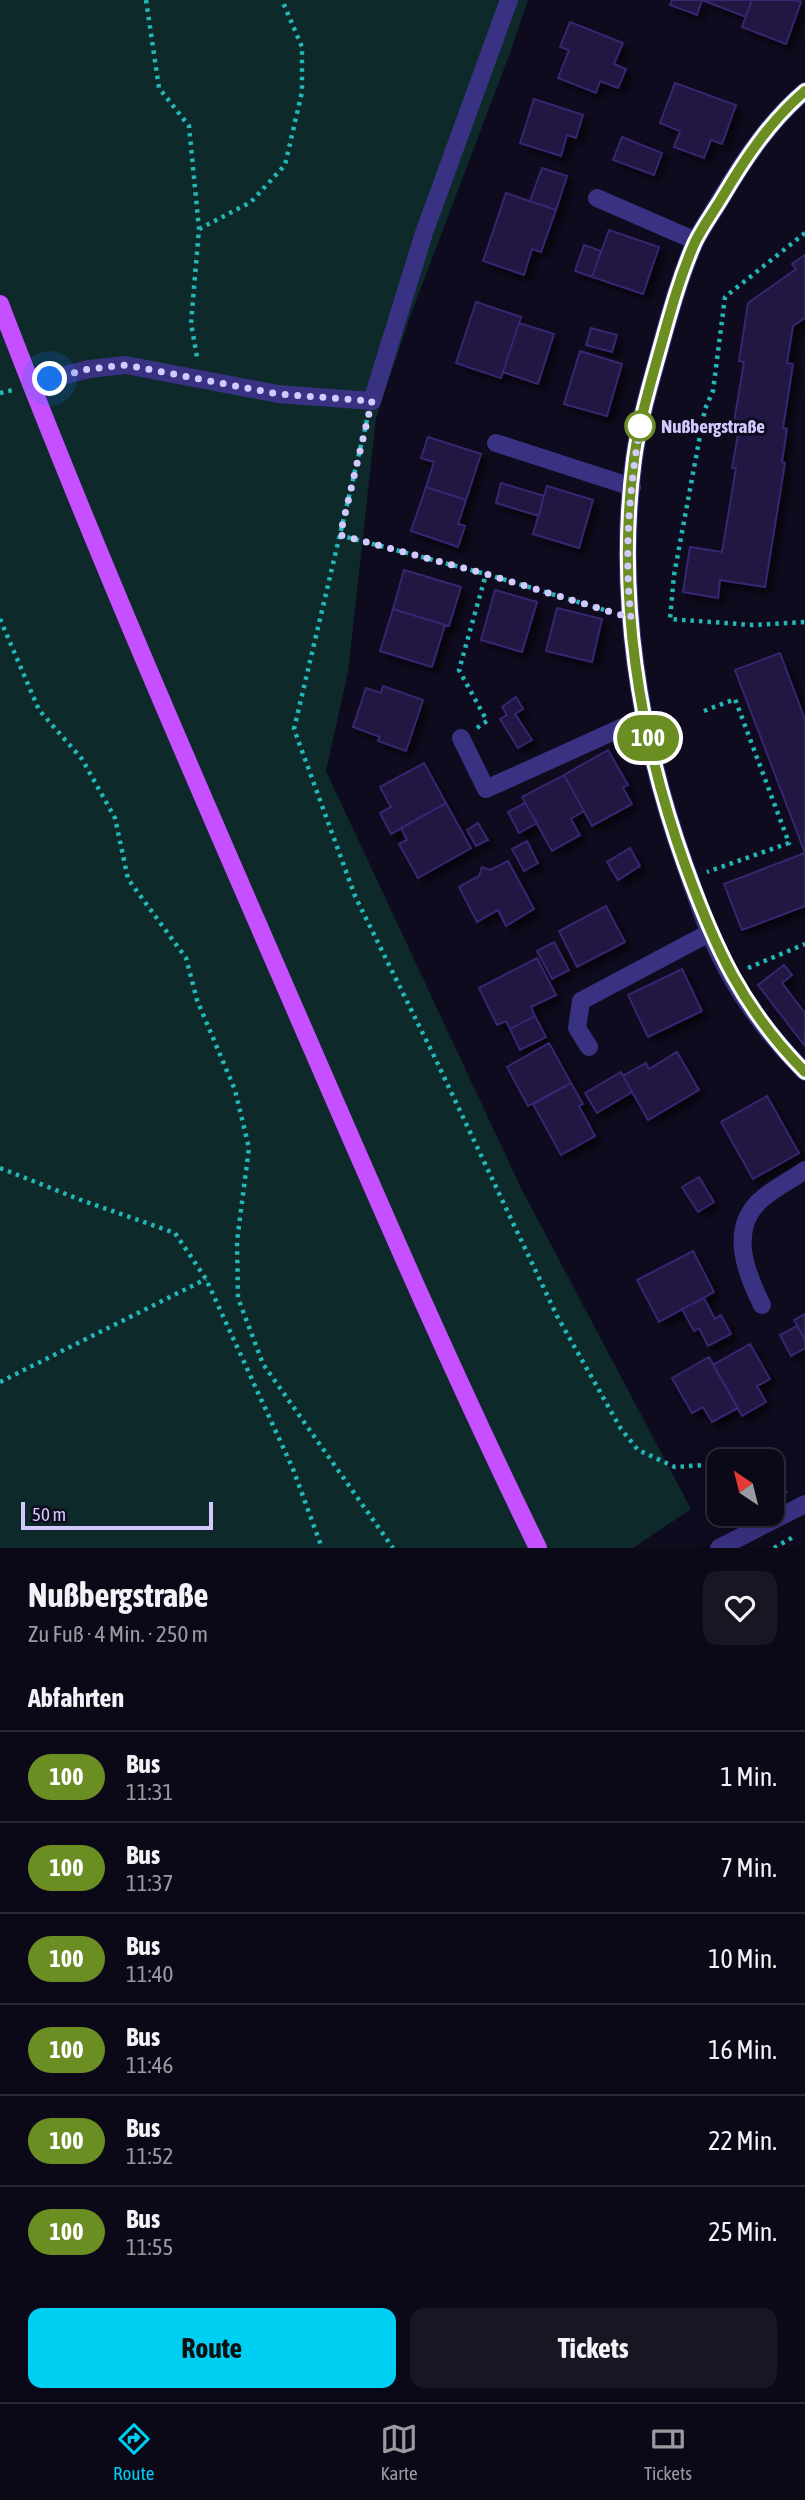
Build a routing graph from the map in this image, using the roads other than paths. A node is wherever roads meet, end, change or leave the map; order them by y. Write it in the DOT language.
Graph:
graph roads {
  1 [pos="509,0"];
  2 [pos="805,91"];
  3 [pos="597,198"];
  4 [pos="696,241"];
  5 [pos="0,304"];
  6 [pos="31,384"];
  7 [pos="496,443"];
  8 [pos="632,487"];
  9 [pos="643,718"];
  10 [pos="461,738"];
  11 [pos="709,933"];
  12 [pos="589,1047"];
  13 [pos="805,1072"];
  14 [pos="805,1170"];
  15 [pos="762,1305"];
  16 [pos="805,1504"];
  17 [pos="538,1548"];
  18 [pos="719,1548"];
  1 -- 6 [label="street"];
  2 -- 4 [label="street"];
  3 -- 4 [label="street"];
  4 -- 8 [label="street"];
  5 -- 6 [label="main road"];
  6 -- 17 [label="main road"];
  7 -- 8 [label="street"];
  8 -- 9 [label="street"];
  9 -- 10 [label="street"];
  9 -- 11 [label="street"];
  11 -- 12 [label="street"];
  11 -- 13 [label="street"];
  14 -- 15 [label="street"];
  16 -- 18 [label="street"];
}
